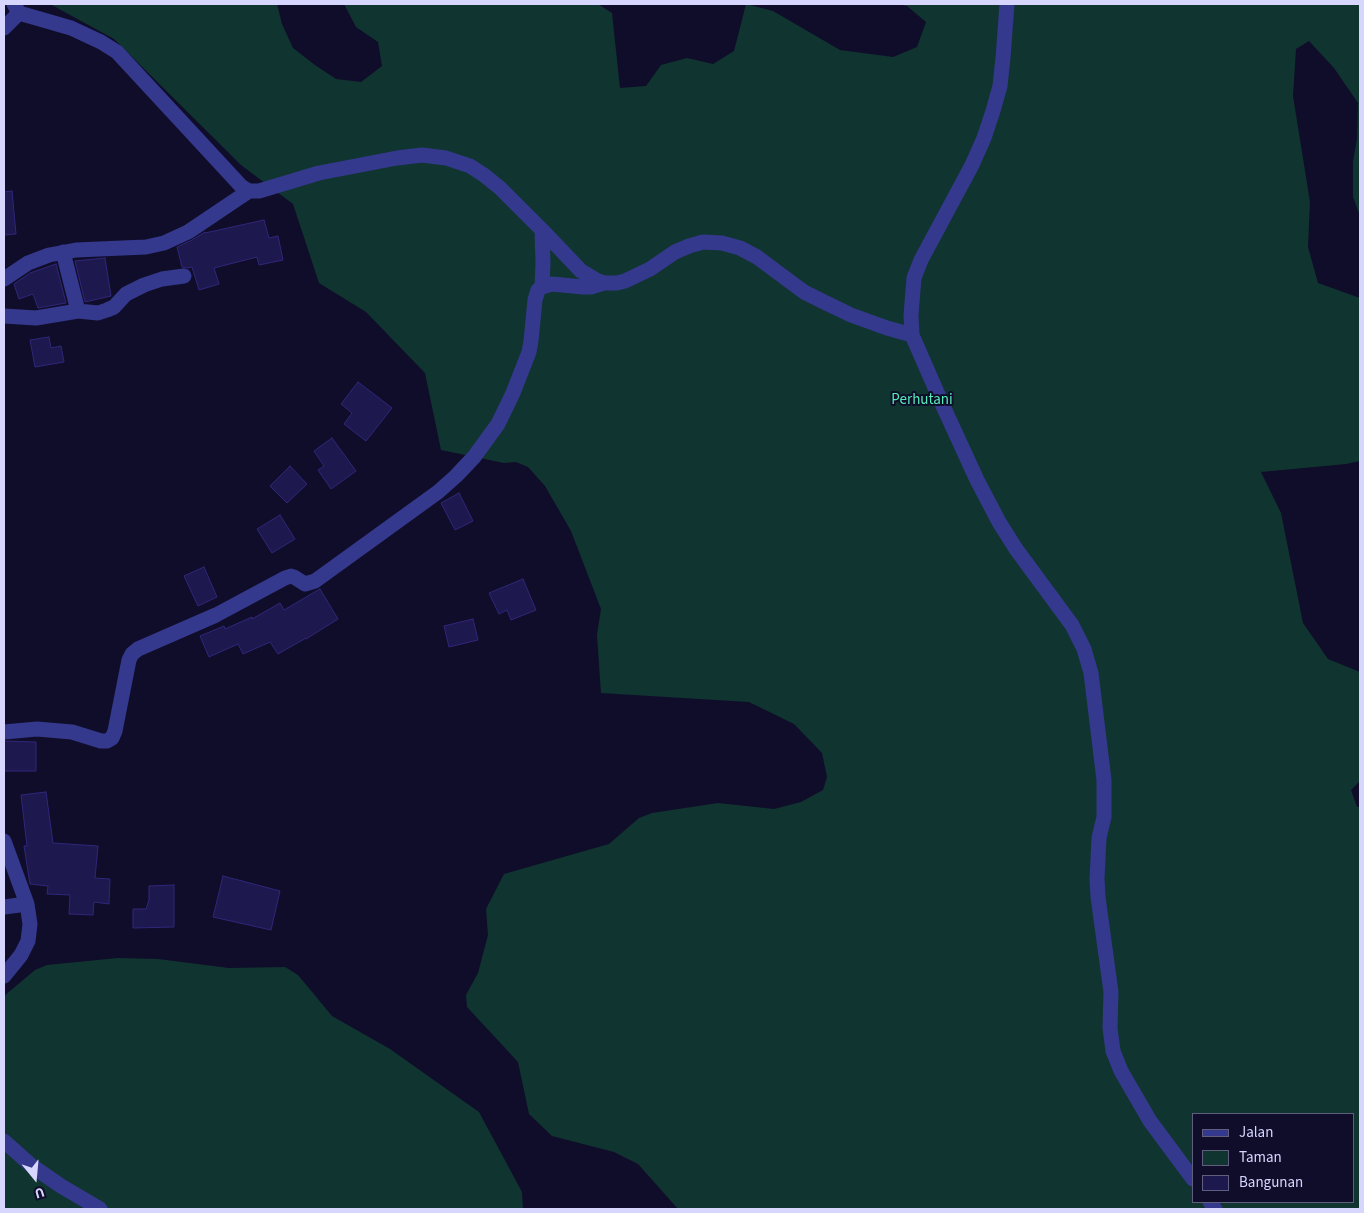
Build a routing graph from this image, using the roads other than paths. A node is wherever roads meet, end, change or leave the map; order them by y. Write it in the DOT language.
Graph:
graph roads {
  1 [pos="1007,4"];
  2 [pos="16,8"];
  3 [pos="4,28"];
  4 [pos="249,191"];
  5 [pos="542,230"];
  6 [pos="63,252"];
  7 [pos="184,276"];
  8 [pos="4,279"];
  9 [pos="605,283"];
  10 [pos="542,287"];
  11 [pos="78,311"];
  12 [pos="4,316"];
  13 [pos="912,335"];
  14 [pos="4,732"];
  15 [pos="4,841"];
  16 [pos="27,904"];
  17 [pos="4,907"];
  18 [pos="4,976"];
  19 [pos="4,1141"];
  20 [pos="1192,1178"];
  21 [pos="100,1209"];
  1 -- 13 [label="street"];
  2 -- 3 [label="street"];
  2 -- 4 [label="street"];
  4 -- 5 [label="street"];
  4 -- 6 [label="street"];
  5 -- 9 [label="street"];
  5 -- 10 [label="street"];
  6 -- 8 [label="street"];
  6 -- 11 [label="street"];
  7 -- 11 [label="street"];
  9 -- 10 [label="street"];
  9 -- 13 [label="street"];
  10 -- 14 [label="street"];
  11 -- 12 [label="street"];
  13 -- 20 [label="street"];
  15 -- 16 [label="street"];
  16 -- 17 [label="street"];
  16 -- 18 [label="street"];
  19 -- 21 [label="street"];
}
